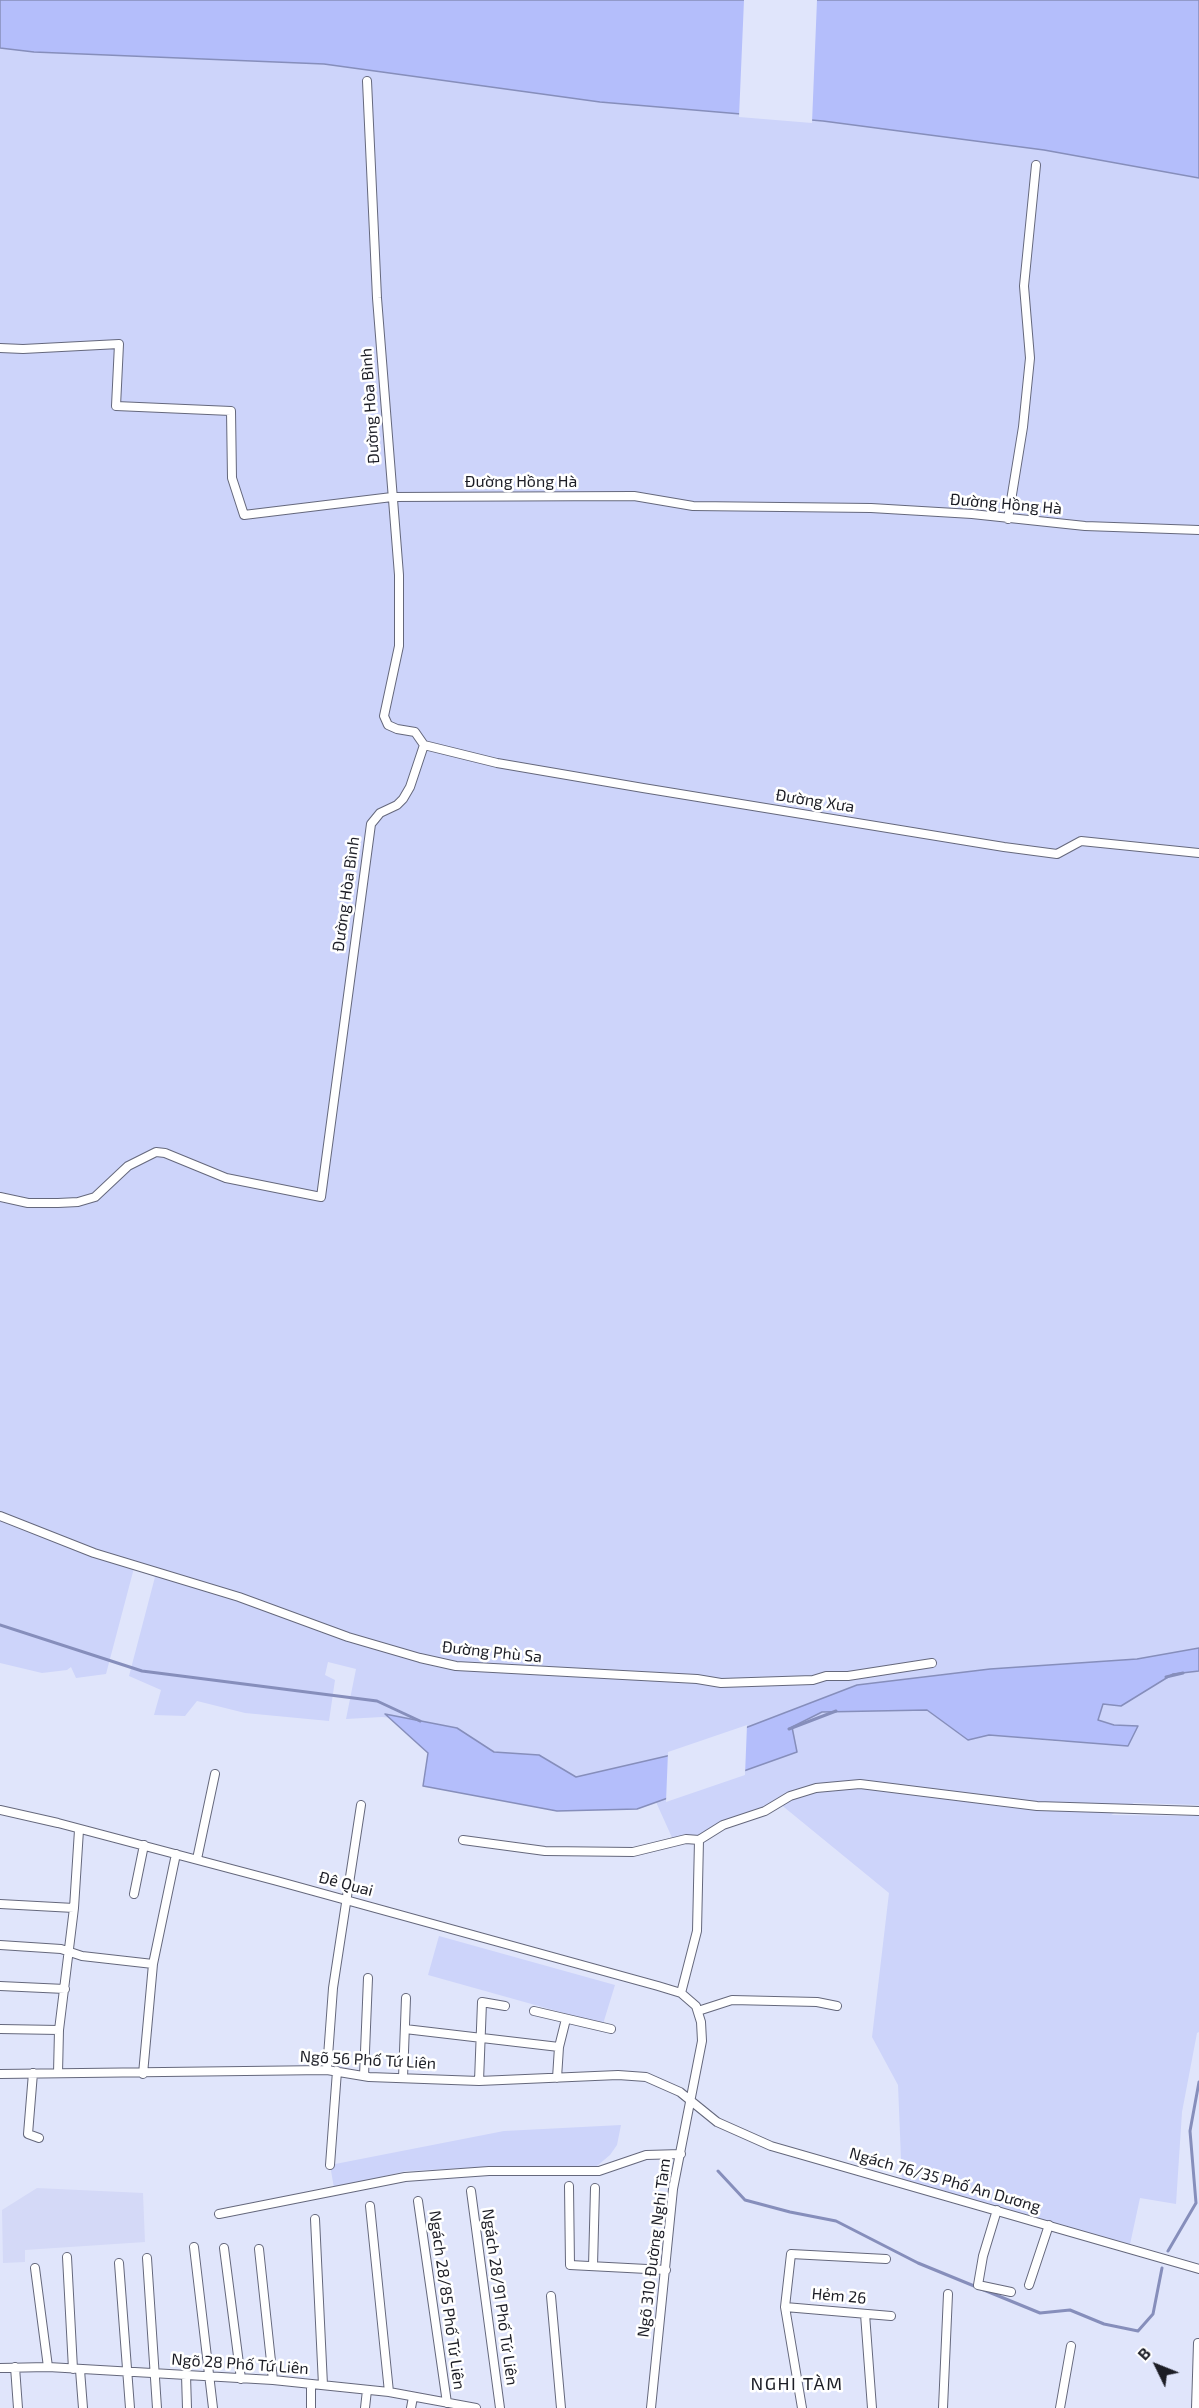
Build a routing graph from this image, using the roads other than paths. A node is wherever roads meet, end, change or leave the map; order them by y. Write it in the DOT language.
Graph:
graph roads {
  1 [pos="367,81"];
  2 [pos="1036,165"];
  3 [pos="0,348"];
  4 [pos="392,497"];
  5 [pos="1008,519"];
  6 [pos="1199,530"];
  7 [pos="424,745"];
  8 [pos="1199,854"];
  9 [pos="0,1197"];
  10 [pos="0,1516"];
  11 [pos="932,1663"];
  12 [pos="215,1774"];
  13 [pos="361,1805"];
  14 [pos="0,1810"];
  15 [pos="1199,1811"];
  16 [pos="79,1830"];
  17 [pos="463,1840"];
  18 [pos="699,1840"];
  19 [pos="144,1845"];
  20 [pos="176,1854"];
  21 [pos="197,1859"];
  22 [pos="134,1894"];
  23 [pos="345,1899"];
  24 [pos="0,1904"];
  25 [pos="74,1908"];
  26 [pos="0,1945"];
  27 [pos="69,1953"];
  28 [pos="153,1964"];
  29 [pos="368,1978"];
  30 [pos="0,1986"];
  31 [pos="65,1989"];
  32 [pos="681,1993"];
  33 [pos="406,1998"];
  34 [pos="505,2006"];
  35 [pos="837,2006"];
  36 [pos="698,2011"];
  37 [pos="534,2012"];
  38 [pos="566,2019"];
  39 [pos="0,2029"];
  40 [pos="405,2029"];
  41 [pos="611,2029"];
  42 [pos="59,2030"];
  43 [pos="481,2038"];
  44 [pos="559,2047"];
  45 [pos="327,2070"];
  46 [pos="337,2071"];
  47 [pos="33,2073"];
  48 [pos="58,2073"];
  49 [pos="0,2074"];
  50 [pos="143,2074"];
  51 [pos="364,2076"];
  52 [pos="403,2078"];
  53 [pos="557,2078"];
  54 [pos="479,2081"];
  55 [pos="691,2101"];
  56 [pos="39,2138"];
  57 [pos="681,2154"];
  58 [pos="330,2165"];
  59 [pos="568,2186"];
  60 [pos="595,2188"];
  61 [pos="471,2191"];
  62 [pos="418,2201"];
  63 [pos="370,2206"];
  64 [pos="997,2210"];
  65 [pos="219,2214"];
  66 [pos="315,2219"];
  67 [pos="1049,2225"];
  68 [pos="194,2247"];
  69 [pos="224,2248"];
  70 [pos="259,2249"];
  71 [pos="67,2257"];
  72 [pos="147,2258"];
  73 [pos="886,2259"];
  74 [pos="119,2263"];
  75 [pos="593,2266"];
  76 [pos="35,2268"];
  77 [pos="1199,2269"];
  78 [pos="666,2270"];
  79 [pos="1029,2285"];
  80 [pos="1011,2292"];
  81 [pos="948,2294"];
  82 [pos="551,2296"];
  83 [pos="785,2307"];
  84 [pos="865,2314"];
  85 [pos="891,2316"];
  86 [pos="1198,2343"];
  87 [pos="1071,2346"];
  88 [pos="15,2367"];
  89 [pos="48,2367"];
  90 [pos="0,2368"];
  91 [pos="77,2370"];
  92 [pos="127,2372"];
  93 [pos="155,2373"];
  94 [pos="186,2375"];
  95 [pos="210,2378"];
  96 [pos="241,2379"];
  97 [pos="273,2380"];
  98 [pos="311,2384"];
  99 [pos="323,2385"];
  100 [pos="367,2390"];
  101 [pos="389,2392"];
  102 [pos="413,2397"];
  103 [pos="447,2403"];
  104 [pos="463,2407"];
  105 [pos="18,2408"];
  106 [pos="83,2408"];
  107 [pos="129,2408"];
  108 [pos="157,2408"];
  109 [pos="187,2408"];
  110 [pos="213,2408"];
  111 [pos="311,2408"];
  112 [pos="365,2408"];
  113 [pos="411,2408"];
  114 [pos="476,2408"];
  115 [pos="500,2408"];
  116 [pos="561,2408"];
  117 [pos="651,2408"];
  118 [pos="802,2408"];
  119 [pos="872,2408"];
  120 [pos="943,2408"];
  121 [pos="1060,2408"];
  122 [pos="1196,2408"];
  1 -- 4 [label="street, Đường Hòa Bình"];
  2 -- 5 [label="street"];
  3 -- 4 [label="street, Đường Hồng Hà"];
  4 -- 5 [label="street, Đường Hồng Hà"];
  4 -- 7 [label="street, Đường Hòa Bình"];
  5 -- 6 [label="street, Đường Hồng Hà"];
  7 -- 8 [label="street, Đường Xưa"];
  7 -- 9 [label="street, Đường Hòa Bình"];
  10 -- 11 [label="street, Đường Phù Sa"];
  12 -- 21 [label="street"];
  13 -- 23 [label="street"];
  14 -- 16 [label="street, Đê Quai"];
  15 -- 18 [label="street"];
  16 -- 19 [label="street, Đê Quai"];
  16 -- 25 [label="street"];
  17 -- 18 [label="street"];
  18 -- 32 [label="street"];
  19 -- 20 [label="street, Đê Quai"];
  19 -- 22 [label="street"];
  20 -- 21 [label="street, Đê Quai"];
  20 -- 28 [label="street"];
  21 -- 23 [label="street, Đê Quai"];
  23 -- 32 [label="street, Đê Quai"];
  23 -- 45 [label="street"];
  24 -- 25 [label="street"];
  25 -- 27 [label="street"];
  26 -- 27 [label="street"];
  27 -- 28 [label="street"];
  27 -- 31 [label="street"];
  28 -- 50 [label="street"];
  29 -- 51 [label="street"];
  30 -- 31 [label="street"];
  31 -- 42 [label="street"];
  32 -- 36 [label="street"];
  33 -- 40 [label="street"];
  34 -- 43 [label="street"];
  35 -- 36 [label="street"];
  36 -- 55 [label="street, Ngõ 310 Đường Nghi Tàm"];
  37 -- 38 [label="street"];
  38 -- 41 [label="street"];
  38 -- 44 [label="street"];
  39 -- 42 [label="street"];
  40 -- 43 [label="street"];
  40 -- 52 [label="street"];
  42 -- 48 [label="street"];
  43 -- 44 [label="street"];
  43 -- 54 [label="street"];
  44 -- 53 [label="street"];
  45 -- 46 [label="street, Ngõ 56 Phố Tứ Liên"];
  45 -- 50 [label="street, Ngõ 56 Phố Tứ Liên"];
  46 -- 51 [label="street, Ngõ 56 Phố Tứ Liên"];
  46 -- 58 [label="street"];
  47 -- 48 [label="street, Ngõ 56 Phố Tứ Liên"];
  47 -- 49 [label="street, Ngõ 56 Phố Tứ Liên"];
  47 -- 56 [label="street"];
  48 -- 50 [label="street, Ngõ 56 Phố Tứ Liên"];
  51 -- 52 [label="street, Ngõ 56 Phố Tứ Liên"];
  52 -- 54 [label="street, Ngõ 56 Phố Tứ Liên"];
  53 -- 54 [label="street, Ngõ 56 Phố Tứ Liên"];
  53 -- 55 [label="street, Ngõ 56 Phố Tứ Liên"];
  55 -- 57 [label="street, Ngõ 310 Đường Nghi Tàm"];
  55 -- 64 [label="street, Ngách 76/35 Phố An Dương"];
  57 -- 65 [label="street"];
  57 -- 78 [label="street, Ngõ 310 Đường Nghi Tàm"];
  59 -- 75 [label="street"];
  60 -- 75 [label="street"];
  61 -- 115 [label="street, Ngách 28/91 Phố Tứ Liên"];
  62 -- 103 [label="street, Ngách 28/85 Phố Tứ Liên"];
  63 -- 101 [label="street"];
  64 -- 67 [label="street, Ngách 76/35 Phố An Dương"];
  64 -- 80 [label="street"];
  66 -- 99 [label="street"];
  67 -- 77 [label="street, Ngách 76/35 Phố An Dương"];
  67 -- 79 [label="street"];
  68 -- 95 [label="street"];
  69 -- 96 [label="street"];
  70 -- 97 [label="street"];
  71 -- 91 [label="street"];
  72 -- 93 [label="street"];
  73 -- 83 [label="street"];
  74 -- 92 [label="street"];
  75 -- 78 [label="street"];
  76 -- 89 [label="street"];
  78 -- 117 [label="street, Ngõ 310 Đường Nghi Tàm"];
  81 -- 120 [label="street"];
  82 -- 116 [label="street"];
  83 -- 84 [label="street, Hẻm 26"];
  83 -- 118 [label="street"];
  84 -- 85 [label="street, Hẻm 26"];
  84 -- 119 [label="street"];
  86 -- 122 [label="street"];
  87 -- 121 [label="street"];
  88 -- 89 [label="street, Ngõ 28 Phố Tứ Liên"];
  88 -- 90 [label="street, Ngõ 28 Phố Tứ Liên"];
  88 -- 105 [label="street"];
  89 -- 91 [label="street, Ngõ 28 Phố Tứ Liên"];
  91 -- 92 [label="street, Ngõ 28 Phố Tứ Liên"];
  91 -- 106 [label="street"];
  92 -- 93 [label="street, Ngõ 28 Phố Tứ Liên"];
  92 -- 107 [label="street"];
  93 -- 94 [label="street, Ngõ 28 Phố Tứ Liên"];
  93 -- 108 [label="street"];
  94 -- 95 [label="street, Ngõ 28 Phố Tứ Liên"];
  94 -- 109 [label="street"];
  95 -- 96 [label="street, Ngõ 28 Phố Tứ Liên"];
  95 -- 110 [label="street"];
  96 -- 97 [label="street, Ngõ 28 Phố Tứ Liên"];
  97 -- 98 [label="street, Ngõ 28 Phố Tứ Liên"];
  98 -- 99 [label="street, Ngõ 28 Phố Tứ Liên"];
  98 -- 111 [label="street"];
  99 -- 100 [label="street, Ngõ 28 Phố Tứ Liên"];
  100 -- 101 [label="street, Ngõ 28 Phố Tứ Liên"];
  100 -- 112 [label="street"];
  101 -- 102 [label="street, Ngõ 28 Phố Tứ Liên"];
  102 -- 103 [label="street, Ngõ 28 Phố Tứ Liên"];
  102 -- 113 [label="street"];
  103 -- 104 [label="street, Ngõ 28 Phố Tứ Liên"];
  104 -- 114 [label="street, Ngõ 28 Phố Tứ Liên"];
}
